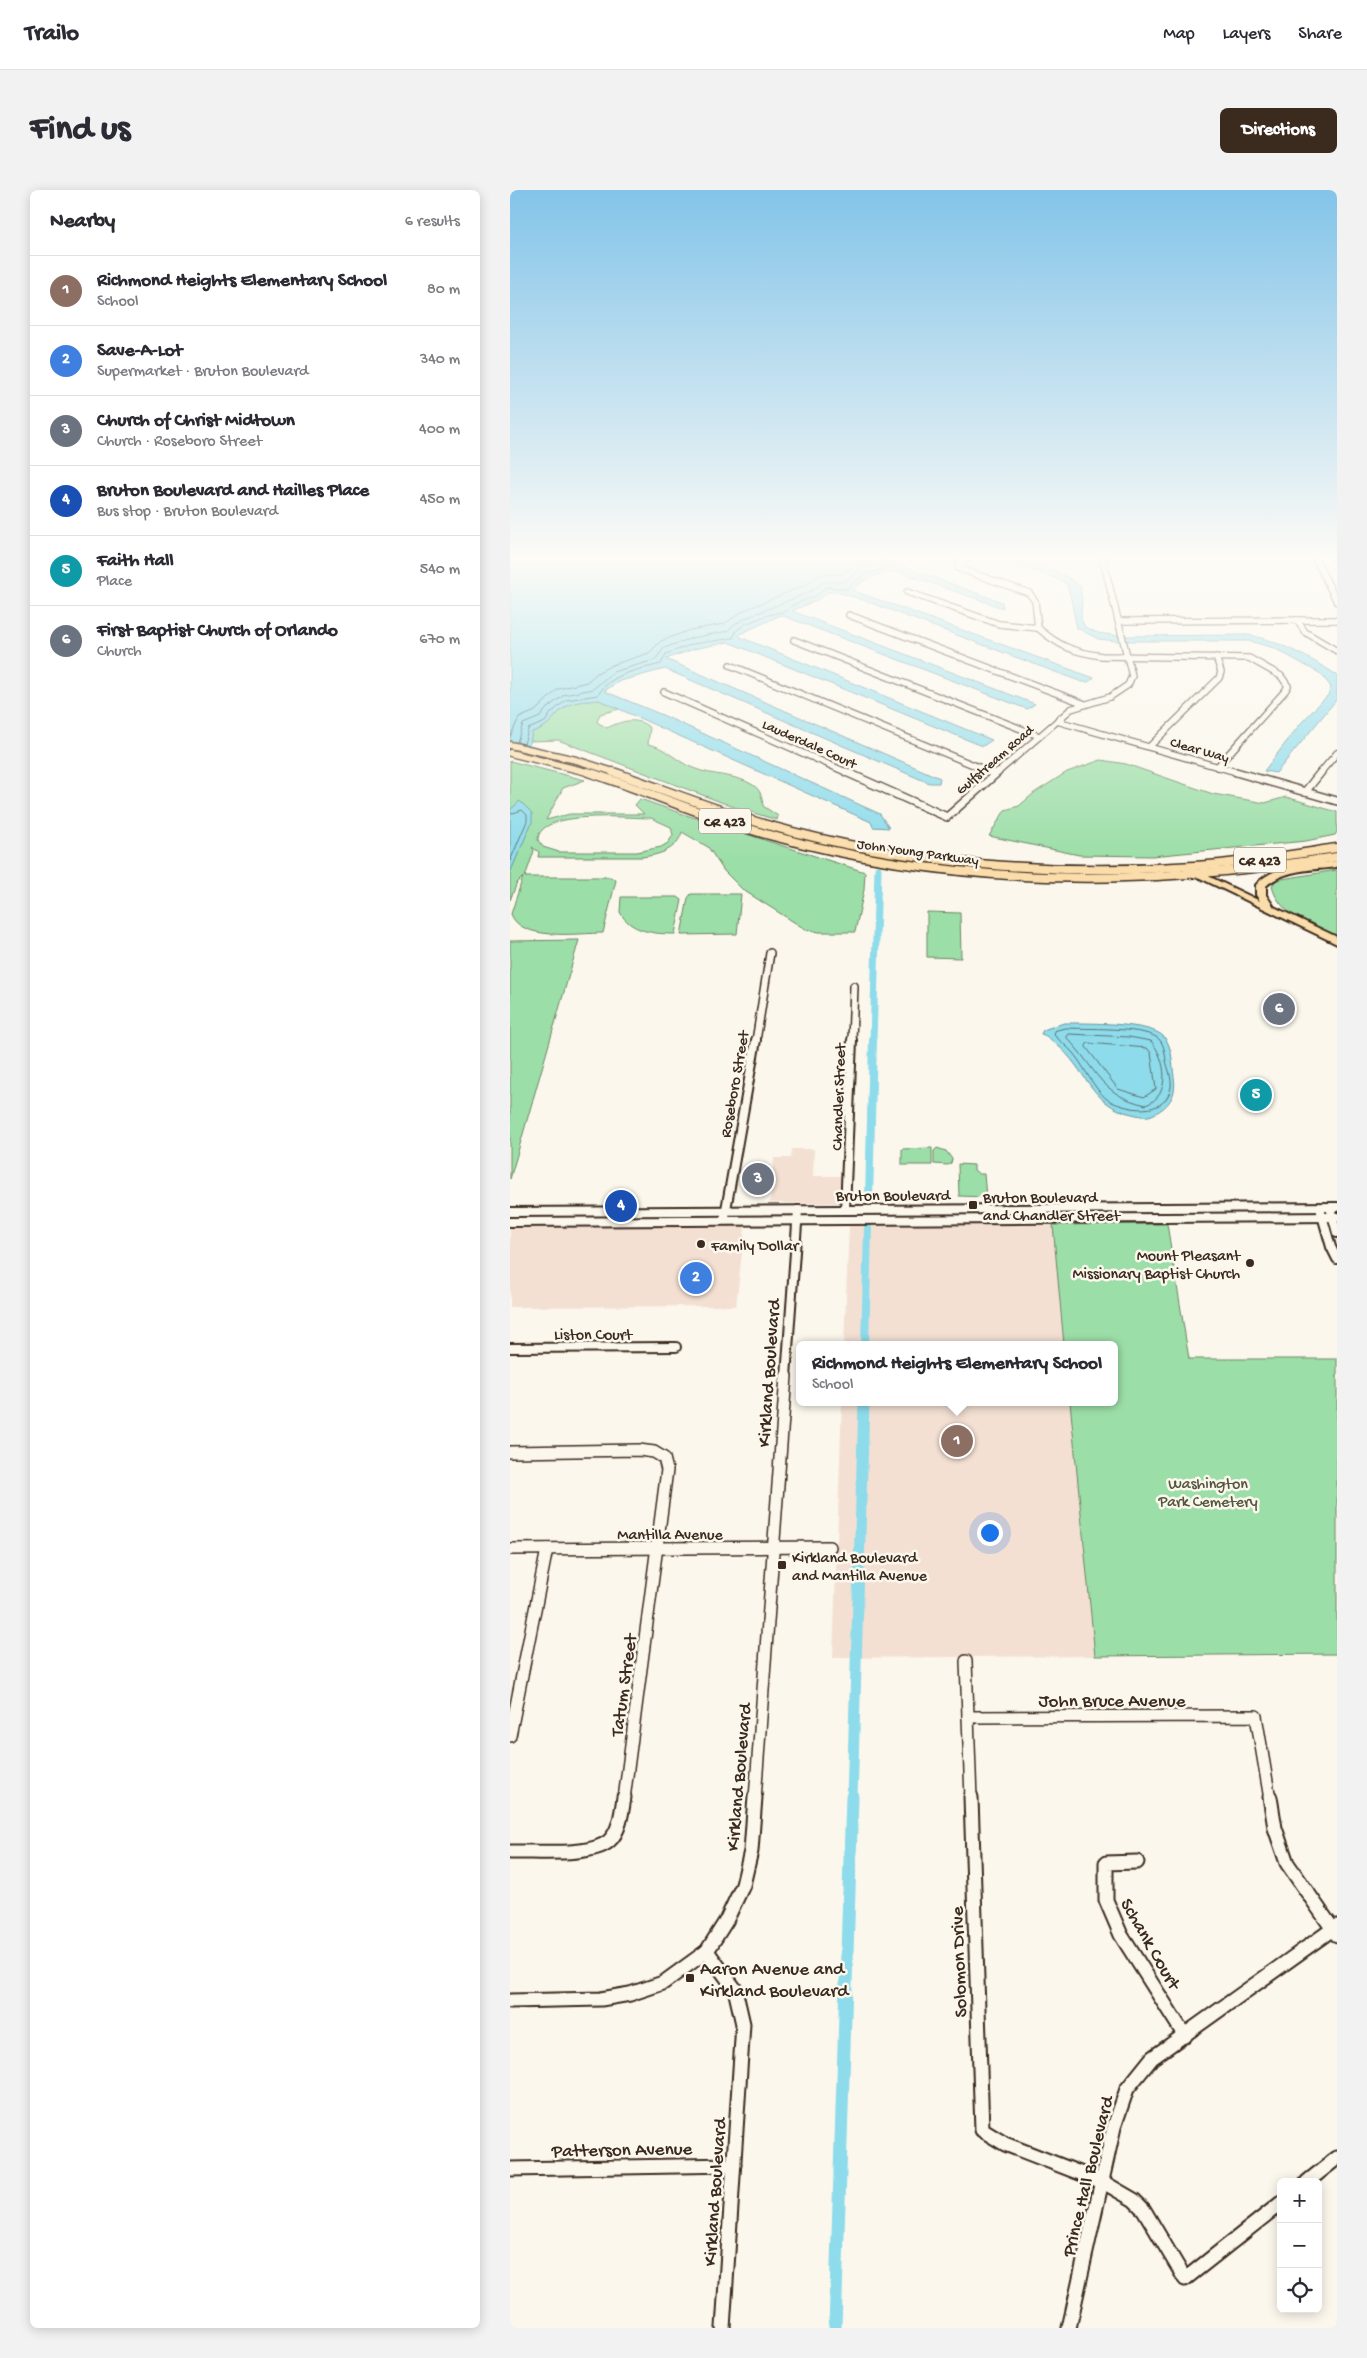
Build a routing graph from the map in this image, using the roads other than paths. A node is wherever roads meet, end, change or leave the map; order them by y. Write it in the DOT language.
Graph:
graph roads {
  1 [pos="844,660"];
  2 [pos="968,660"];
  3 [pos="1127,660"];
  4 [pos="1217,660"];
  5 [pos="1252,660"];
  6 [pos="730,664"];
  7 [pos="664,692"];
  8 [pos="1085,704"];
  9 [pos="1059,719"];
  10 [pos="1039,736"];
  11 [pos="510,745"];
  12 [pos="1152,746"];
  13 [pos="510,753"];
  14 [pos="1337,753"];
  15 [pos="1219,765"];
  16 [pos="994,774"];
  17 [pos="1307,790"];
  18 [pos="1337,796"];
  19 [pos="1337,802"];
  20 [pos="947,817"];
  21 [pos="1337,848"];
  22 [pos="1337,857"];
  23 [pos="1337,864"];
  24 [pos="1182,867"];
  25 [pos="1200,875"];
  26 [pos="1272,910"];
  27 [pos="1337,942"];
  28 [pos="770,953"];
  29 [pos="854,986"];
  30 [pos="1319,1207"];
  31 [pos="1333,1207"];
  32 [pos="1039,1208"];
  33 [pos="1196,1208"];
  34 [pos="726,1210"];
  35 [pos="845,1210"];
  36 [pos="606,1211"];
  37 [pos="510,1212"];
  38 [pos="535,1212"];
  39 [pos="797,1215"];
  40 [pos="1198,1217"];
  41 [pos="1322,1217"];
  42 [pos="1335,1217"];
  43 [pos="1040,1218"];
  44 [pos="724,1220"];
  45 [pos="604,1221"];
  46 [pos="510,1222"];
  47 [pos="532,1222"];
  48 [pos="1337,1232"];
  49 [pos="1337,1260"];
  50 [pos="676,1347"];
  51 [pos="510,1348"];
  52 [pos="510,1452"];
  53 [pos="830,1547"];
  54 [pos="773,1548"];
  55 [pos="510,1549"];
  56 [pos="547,1549"];
  57 [pos="658,1549"];
  58 [pos="966,1661"];
  59 [pos="968,1717"];
  60 [pos="510,1736"];
  61 [pos="510,1852"];
  62 [pos="1137,1862"];
  63 [pos="1336,1930"];
  64 [pos="707,1951"];
  65 [pos="510,2001"];
  66 [pos="1185,2036"];
  67 [pos="1337,2158"];
  68 [pos="734,2165"];
  69 [pos="510,2168"];
  70 [pos="1312,2178"];
  71 [pos="1103,2182"];
  72 [pos="1277,2206"];
  73 [pos="723,2328"];
  74 [pos="1069,2328"];
  1 -- 10 [label="street"];
  2 -- 8 [label="street"];
  3 -- 8 [label="street, Gulfstream Road"];
  4 -- 12 [label="street"];
  5 -- 15 [label="street"];
  6 -- 16 [label="street"];
  7 -- 20 [label="street, Lauderdale Court"];
  8 -- 9 [label="street, Gulfstream Road"];
  9 -- 10 [label="street, Gulfstream Road"];
  9 -- 12 [label="street, Clear Way"];
  10 -- 16 [label="street, Gulfstream Road"];
  11 -- 24 [label="main road, John Young Parkway / CR 423"];
  12 -- 15 [label="street, Clear Way"];
  13 -- 25 [label="main road, John Young Parkway / CR 423"];
  14 -- 17 [label="street"];
  15 -- 17 [label="street, Clear Way"];
  16 -- 20 [label="street, Gulfstream Road"];
  17 -- 18 [label="street, Clear Way"];
  17 -- 19 [label="street, Clear Way"];
  21 -- 24 [label="main road, John Young Parkway / CR 423"];
  22 -- 25 [label="main road, John Young Parkway / CR 423"];
  23 -- 26 [label="highway"];
  24 -- 25 [label="highway"];
  25 -- 26 [label="highway"];
  26 -- 27 [label="highway"];
  28 -- 34 [label="street, Roseboro Street"];
  29 -- 35 [label="street, Chandler Street"];
  30 -- 31 [label="street, Bruton Boulevard"];
  30 -- 33 [label="street, Bruton Boulevard"];
  30 -- 41 [label="street"];
  31 -- 42 [label="street"];
  32 -- 33 [label="street, Bruton Boulevard"];
  32 -- 35 [label="street, Bruton Boulevard"];
  32 -- 43 [label="street"];
  33 -- 40 [label="street"];
  34 -- 36 [label="street, Bruton Boulevard"];
  34 -- 39 [label="street, Bruton Boulevard"];
  34 -- 44 [label="street, Roseboro Street"];
  35 -- 39 [label="street, Bruton Boulevard"];
  36 -- 38 [label="street, Bruton Boulevard"];
  36 -- 45 [label="street"];
  37 -- 38 [label="street, Bruton Boulevard"];
  38 -- 47 [label="street"];
  39 -- 43 [label="street, Bruton Boulevard"];
  39 -- 44 [label="street, Bruton Boulevard"];
  39 -- 54 [label="street, Kirkland Boulevard"];
  40 -- 41 [label="street, Bruton Boulevard"];
  40 -- 43 [label="street, Bruton Boulevard"];
  41 -- 42 [label="street, Bruton Boulevard"];
  41 -- 49 [label="street"];
  42 -- 48 [label="street"];
  44 -- 45 [label="street, Bruton Boulevard"];
  45 -- 47 [label="street, Bruton Boulevard"];
  46 -- 47 [label="street, Bruton Boulevard"];
  50 -- 51 [label="street, Liston Court"];
  52 -- 57 [label="street, Tatum Street"];
  53 -- 54 [label="street, Mantilla Avenue"];
  54 -- 57 [label="street, Mantilla Avenue"];
  54 -- 64 [label="street, Kirkland Boulevard"];
  55 -- 56 [label="street, Mantilla Avenue"];
  56 -- 57 [label="street, Mantilla Avenue"];
  56 -- 60 [label="street"];
  57 -- 61 [label="street, Tatum Street"];
  58 -- 59 [label="street, Solomon Drive"];
  59 -- 63 [label="street, John Bruce Avenue"];
  59 -- 71 [label="street, Solomon Drive"];
  62 -- 66 [label="street, Schank Court"];
  63 -- 66 [label="street, Prince Hall Boulevard"];
  64 -- 65 [label="street"];
  64 -- 68 [label="street, Kirkland Boulevard"];
  66 -- 71 [label="street, Prince Hall Boulevard"];
  67 -- 70 [label="street"];
  68 -- 69 [label="street, Patterson Avenue"];
  68 -- 73 [label="street, Kirkland Boulevard"];
  71 -- 72 [label="street"];
  71 -- 74 [label="street, Prince Hall Boulevard"];
}
